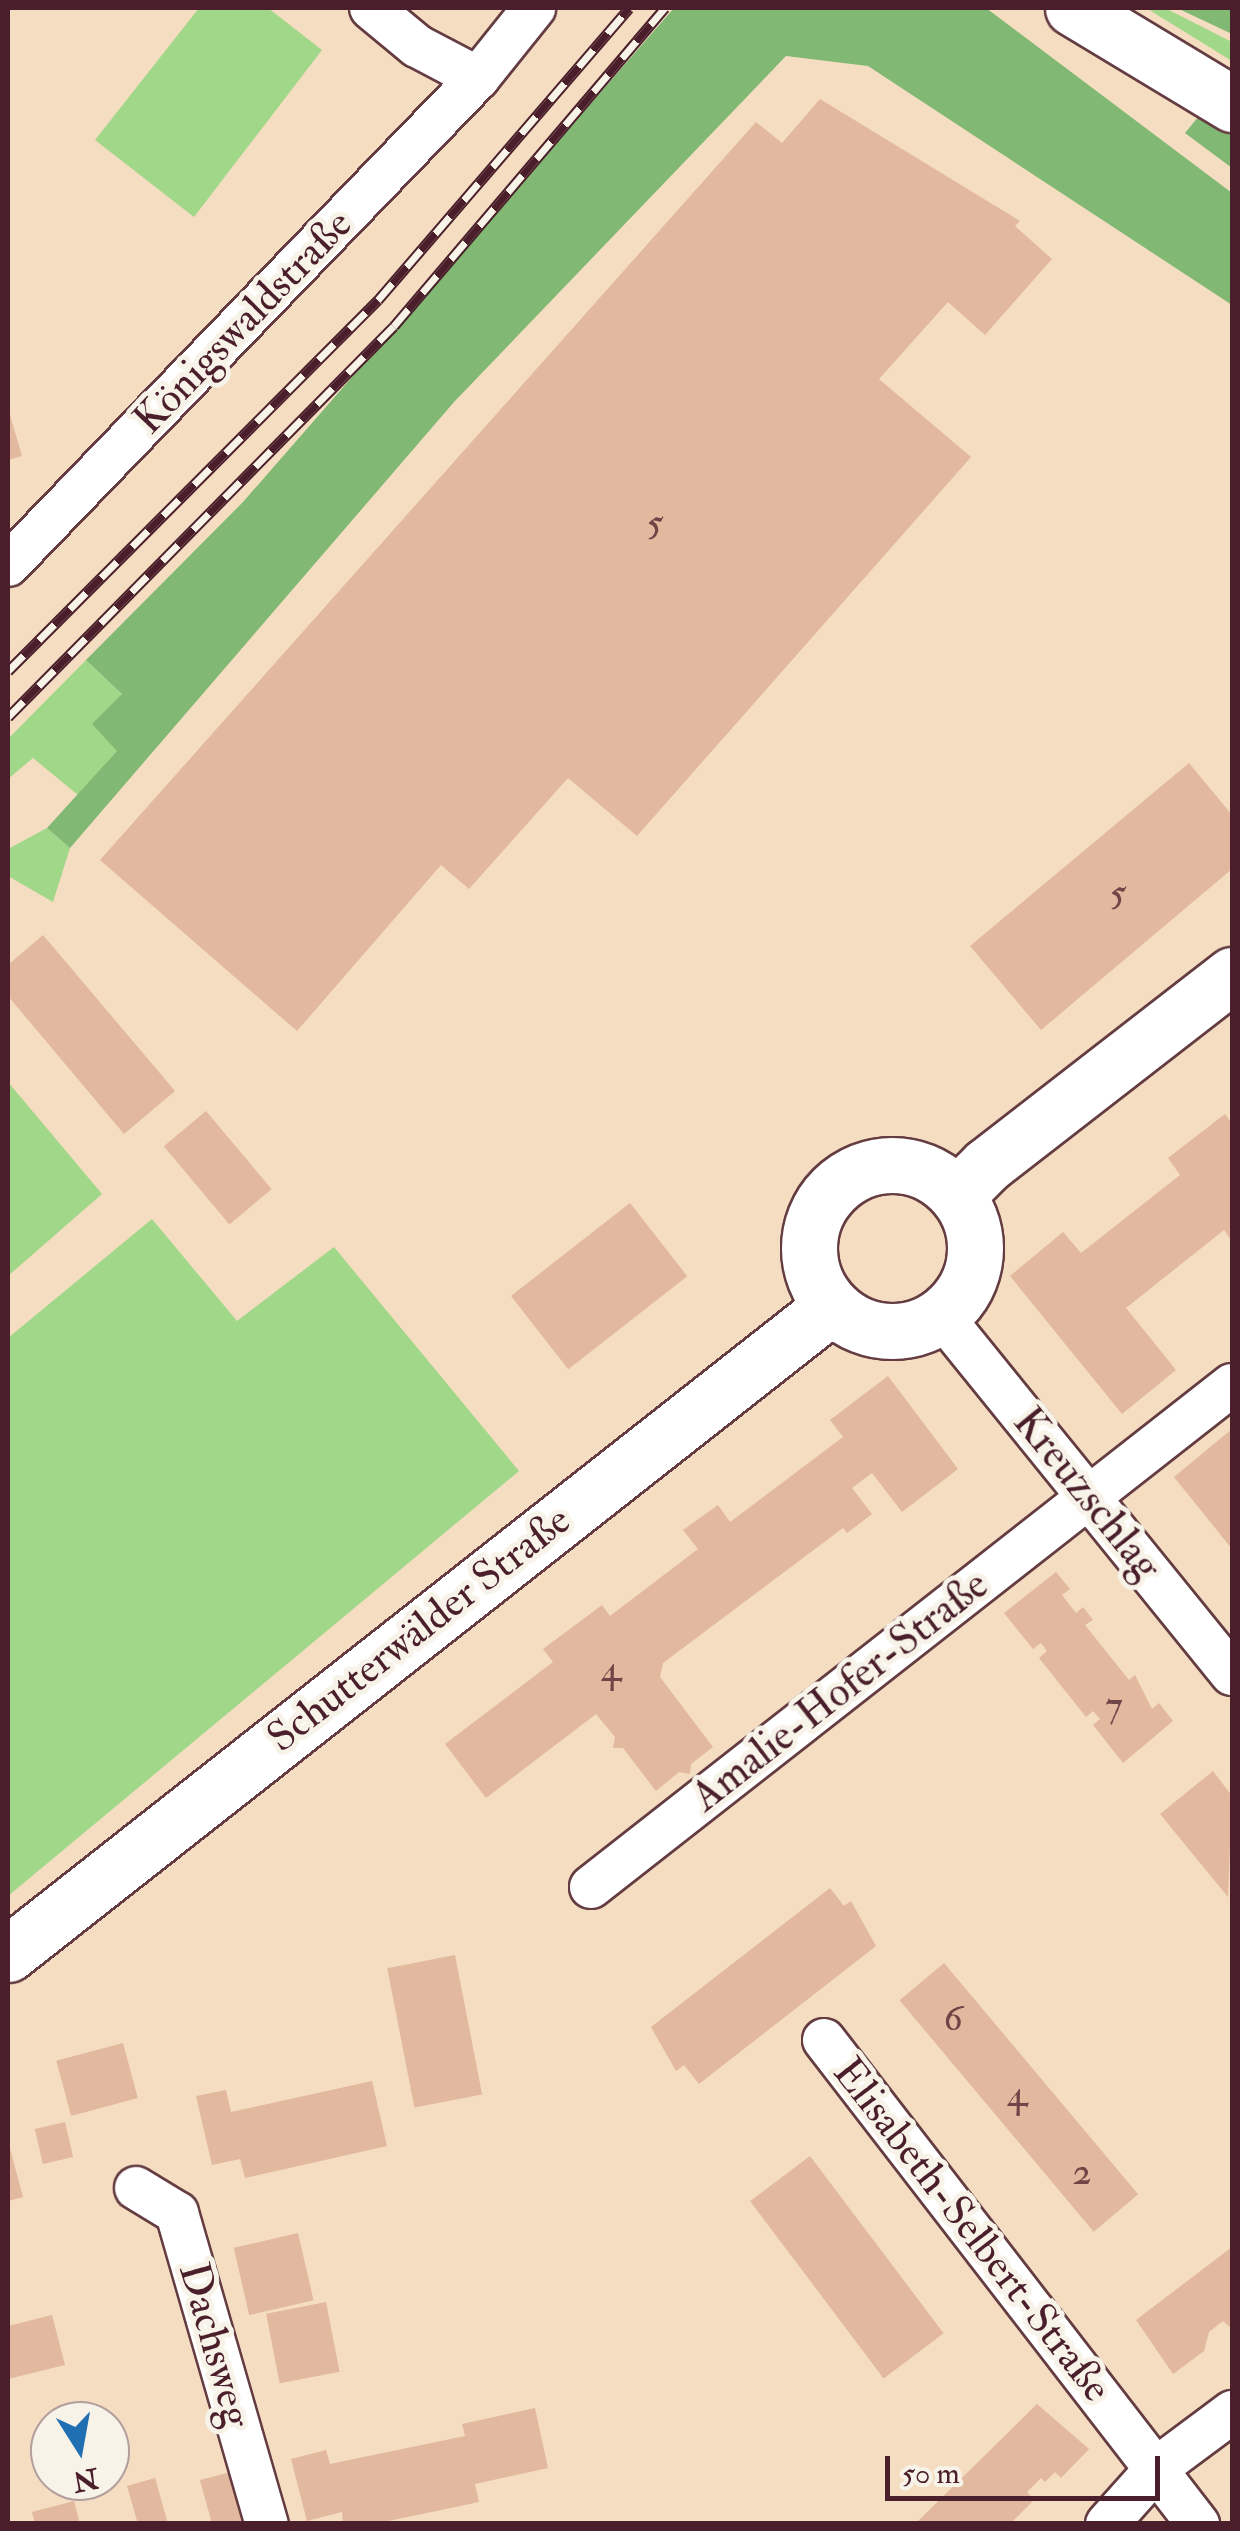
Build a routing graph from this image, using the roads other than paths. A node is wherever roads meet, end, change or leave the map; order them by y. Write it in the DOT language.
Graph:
graph roads {
  1 [pos="372,8"];
  2 [pos="534,8"];
  3 [pos="1073,8"];
  4 [pos="478,78"];
  5 [pos="1232,104"];
  6 [pos="8,565"];
  7 [pos="1232,976"];
  8 [pos="956,1195"];
  9 [pos="832,1306"];
  10 [pos="941,1315"];
  11 [pos="1232,1385"];
  12 [pos="1090,1495"];
  13 [pos="1232,1674"];
  14 [pos="591,1887"];
  15 [pos="8,1954"];
  16 [pos="824,2040"];
  17 [pos="136,2188"];
  18 [pos="1232,2412"];
  19 [pos="1156,2468"];
  20 [pos="267,2524"];
  21 [pos="1107,2524"];
  22 [pos="1198,2524"];
  1 -- 4 [label="street"];
  2 -- 4 [label="street, Königswaldstraße"];
  3 -- 5 [label="main road"];
  4 -- 6 [label="street, Königswaldstraße"];
  7 -- 8 [label="main road"];
  8 -- 9 [label="main road"];
  8 -- 10 [label="main road"];
  9 -- 10 [label="main road"];
  9 -- 15 [label="main road, Schutterwälder Straße"];
  10 -- 12 [label="street, Kreuzschlag"];
  11 -- 12 [label="street, Amalie-Hofer-Straße"];
  12 -- 13 [label="street, Kreuzschlag"];
  12 -- 14 [label="street, Amalie-Hofer-Straße"];
  16 -- 19 [label="street, Elisabeth-Selbert-Straße"];
  17 -- 20 [label="street, Dachsweg"];
  18 -- 19 [label="street"];
  19 -- 21 [label="street"];
  19 -- 22 [label="street, Elisabeth-Selbert-Straße"];
}
